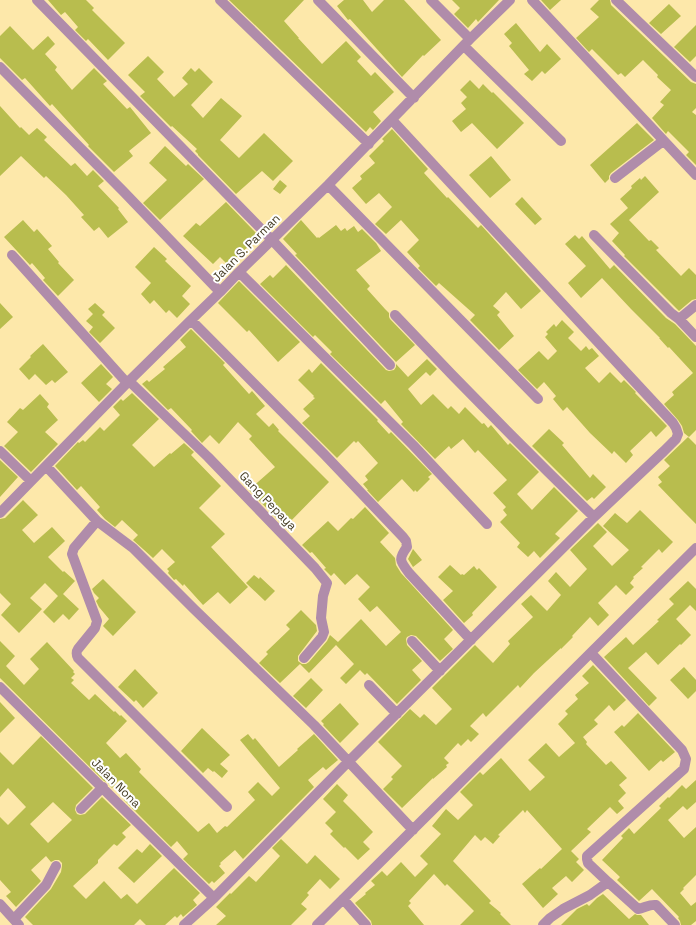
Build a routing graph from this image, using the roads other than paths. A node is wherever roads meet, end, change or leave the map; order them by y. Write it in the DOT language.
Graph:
graph roads {
  1 [pos="37,0"];
  2 [pos="220,0"];
  3 [pos="318,0"];
  4 [pos="431,0"];
  5 [pos="510,0"];
  6 [pos="532,0"];
  7 [pos="616,0"];
  8 [pos="467,43"];
  9 [pos="0,67"];
  10 [pos="696,77"];
  11 [pos="414,98"];
  12 [pos="392,120"];
  13 [pos="561,141"];
  14 [pos="663,141"];
  15 [pos="369,144"];
  16 [pos="696,175"];
  17 [pos="615,178"];
  18 [pos="328,185"];
  19 [pos="594,235"];
  20 [pos="272,240"];
  21 [pos="12,255"];
  22 [pos="239,272"];
  23 [pos="220,292"];
  24 [pos="696,305"];
  25 [pos="395,315"];
  26 [pos="679,319"];
  27 [pos="191,320"];
  28 [pos="696,337"];
  29 [pos="390,365"];
  30 [pos="128,382"];
  31 [pos="538,399"];
  32 [pos="0,451"];
  33 [pos="46,466"];
  34 [pos="31,481"];
  35 [pos="0,513"];
  36 [pos="594,517"];
  37 [pos="97,521"];
  38 [pos="487,524"];
  39 [pos="696,548"];
  40 [pos="412,640"];
  41 [pos="471,640"];
  42 [pos="591,653"];
  43 [pos="304,658"];
  44 [pos="440,671"];
  45 [pos="369,685"];
  46 [pos="0,687"];
  47 [pos="397,714"];
  48 [pos="349,762"];
  49 [pos="103,787"];
  50 [pos="226,806"];
  51 [pos="81,809"];
  52 [pos="413,830"];
  53 [pos="56,866"];
  54 [pos="608,882"];
  55 [pos="214,898"];
  56 [pos="343,899"];
  57 [pos="0,904"];
  58 [pos="17,922"];
  59 [pos="184,925"];
  60 [pos="317,925"];
  61 [pos="366,925"];
  62 [pos="543,925"];
  63 [pos="675,925"];
  1 -- 20 [label="street"];
  2 -- 15 [label="street"];
  3 -- 11 [label="street"];
  4 -- 8 [label="street"];
  5 -- 8 [label="street, Jalan S. Parman"];
  6 -- 14 [label="street"];
  7 -- 10 [label="street"];
  8 -- 11 [label="street, Jalan S. Parman"];
  8 -- 13 [label="street"];
  9 -- 23 [label="street"];
  11 -- 12 [label="street, Jalan S. Parman"];
  12 -- 15 [label="street, Jalan S. Parman"];
  12 -- 36 [label="street"];
  14 -- 16 [label="street"];
  14 -- 17 [label="street"];
  15 -- 18 [label="street, Jalan S. Parman"];
  18 -- 20 [label="street, Jalan S. Parman"];
  18 -- 31 [label="street"];
  19 -- 26 [label="street"];
  20 -- 22 [label="street, Jalan S. Parman"];
  20 -- 29 [label="street"];
  21 -- 30 [label="street"];
  22 -- 23 [label="street, Jalan S. Parman"];
  22 -- 38 [label="street"];
  23 -- 27 [label="street, Jalan S. Parman"];
  24 -- 26 [label="street"];
  25 -- 36 [label="street"];
  26 -- 28 [label="street"];
  27 -- 30 [label="street, Jalan S. Parman"];
  27 -- 41 [label="street"];
  30 -- 33 [label="street, Jalan S. Parman"];
  30 -- 43 [label="street, Gang Pepaya"];
  32 -- 34 [label="street"];
  33 -- 34 [label="street, Jalan S. Parman"];
  33 -- 37 [label="street"];
  34 -- 35 [label="street, Jalan S. Parman"];
  36 -- 41 [label="street"];
  37 -- 48 [label="street"];
  37 -- 50 [label="street"];
  39 -- 42 [label="street"];
  40 -- 44 [label="street"];
  41 -- 44 [label="street"];
  42 -- 52 [label="street"];
  42 -- 54 [label="street"];
  44 -- 47 [label="street"];
  45 -- 47 [label="street"];
  46 -- 49 [label="street, Jalan Nona"];
  47 -- 48 [label="street"];
  48 -- 52 [label="street"];
  48 -- 55 [label="street"];
  49 -- 51 [label="street"];
  49 -- 55 [label="street, Jalan Nona"];
  52 -- 56 [label="street"];
  53 -- 58 [label="street"];
  54 -- 62 [label="street"];
  54 -- 63 [label="street"];
  55 -- 59 [label="street"];
  56 -- 60 [label="street"];
  56 -- 61 [label="street"];
  57 -- 58 [label="street"];
}
